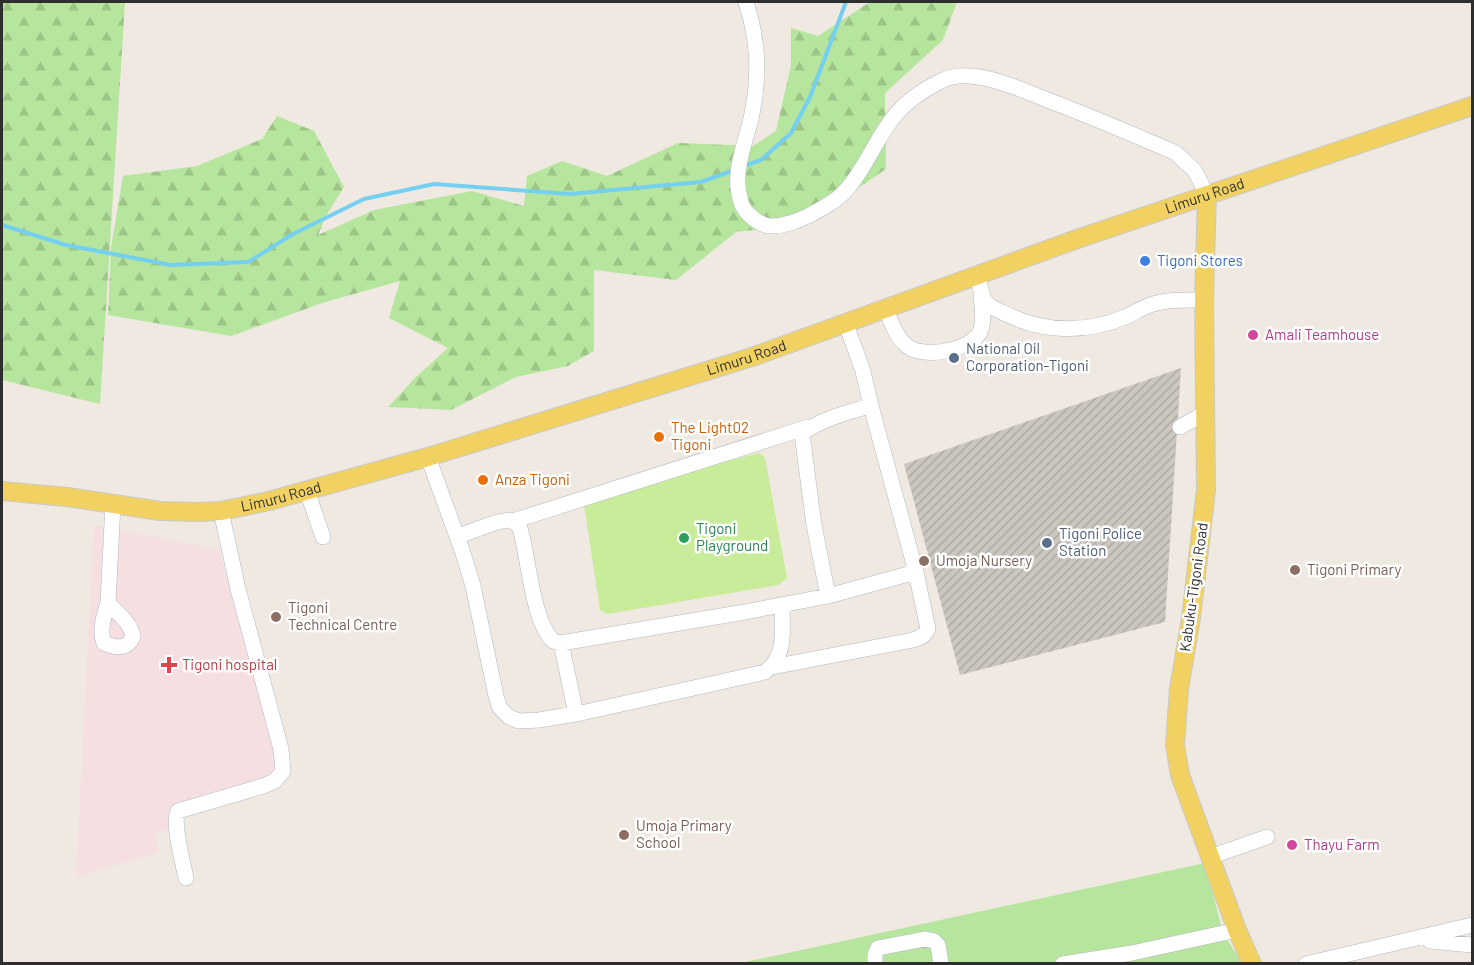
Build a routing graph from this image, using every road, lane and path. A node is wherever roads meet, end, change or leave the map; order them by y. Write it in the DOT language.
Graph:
graph roads {
  1 [pos="746,2"];
  2 [pos="1473,106"];
  3 [pos="1208,195"];
  4 [pos="980,286"];
  5 [pos="1204,300"];
  6 [pos="886,309"];
  7 [pos="846,324"];
  8 [pos="871,406"];
  9 [pos="1205,413"];
  10 [pos="808,427"];
  11 [pos="1180,427"];
  12 [pos="428,457"];
  13 [pos="2,491"];
  14 [pos="307,491"];
  15 [pos="113,504"];
  16 [pos="221,511"];
  17 [pos="513,521"];
  18 [pos="323,537"];
  19 [pos="457,537"];
  20 [pos="916,572"];
  21 [pos="828,596"];
  22 [pos="108,603"];
  23 [pos="782,605"];
  24 [pos="561,643"];
  25 [pos="772,667"];
  26 [pos="576,714"];
  27 [pos="1267,837"];
  28 [pos="1210,857"];
  29 [pos="186,878"];
  30 [pos="1473,925"];
  31 [pos="1238,930"];
  32 [pos="1412,940"];
  33 [pos="1473,945"];
  34 [pos="1097,961"];
  35 [pos="875,963"];
  36 [pos="941,963"];
  37 [pos="1063,963"];
  38 [pos="1252,963"];
  39 [pos="1306,963"];
  1 -- 3 [label="street"];
  2 -- 3 [label="main road, Limuru Road"];
  3 -- 4 [label="main road, Limuru Road"];
  3 -- 5 [label="main road, Kabuku-Tigoni Road"];
  4 -- 5 [label="street"];
  4 -- 6 [label="main road, Limuru Road"];
  4 -- 6 [label="street"];
  5 -- 9 [label="main road, Kabuku-Tigoni Road"];
  6 -- 7 [label="main road, Limuru Road"];
  7 -- 8 [label="street"];
  7 -- 12 [label="main road, Limuru Road"];
  8 -- 10 [label="street"];
  8 -- 20 [label="street"];
  9 -- 11 [label="street"];
  9 -- 28 [label="main road, Kabuku-Tigoni Road"];
  10 -- 17 [label="street"];
  10 -- 21 [label="street"];
  12 -- 14 [label="main road, Limuru Road"];
  12 -- 19 [label="street"];
  13 -- 15 [label="main road, Limuru Road"];
  14 -- 16 [label="main road, Limuru Road"];
  14 -- 18 [label="street"];
  15 -- 16 [label="main road, Limuru Road"];
  15 -- 22 [label="street"];
  16 -- 29 [label="street"];
  17 -- 19 [label="street"];
  17 -- 24 [label="street"];
  19 -- 26 [label="street"];
  20 -- 21 [label="street"];
  20 -- 25 [label="street"];
  21 -- 23 [label="street"];
  23 -- 24 [label="street"];
  23 -- 25 [label="street"];
  24 -- 26 [label="street"];
  25 -- 26 [label="street"];
  27 -- 28 [label="street"];
  28 -- 31 [label="main road, Kabuku-Tigoni Road"];
  30 -- 32 [label="street"];
  31 -- 34 [label="street"];
  31 -- 38 [label="main road, Kabuku-Tigoni Road"];
  32 -- 33 [label="street"];
  32 -- 39 [label="street"];
  34 -- 37 [label="street"];
  35 -- 36 [label="street"];
}
